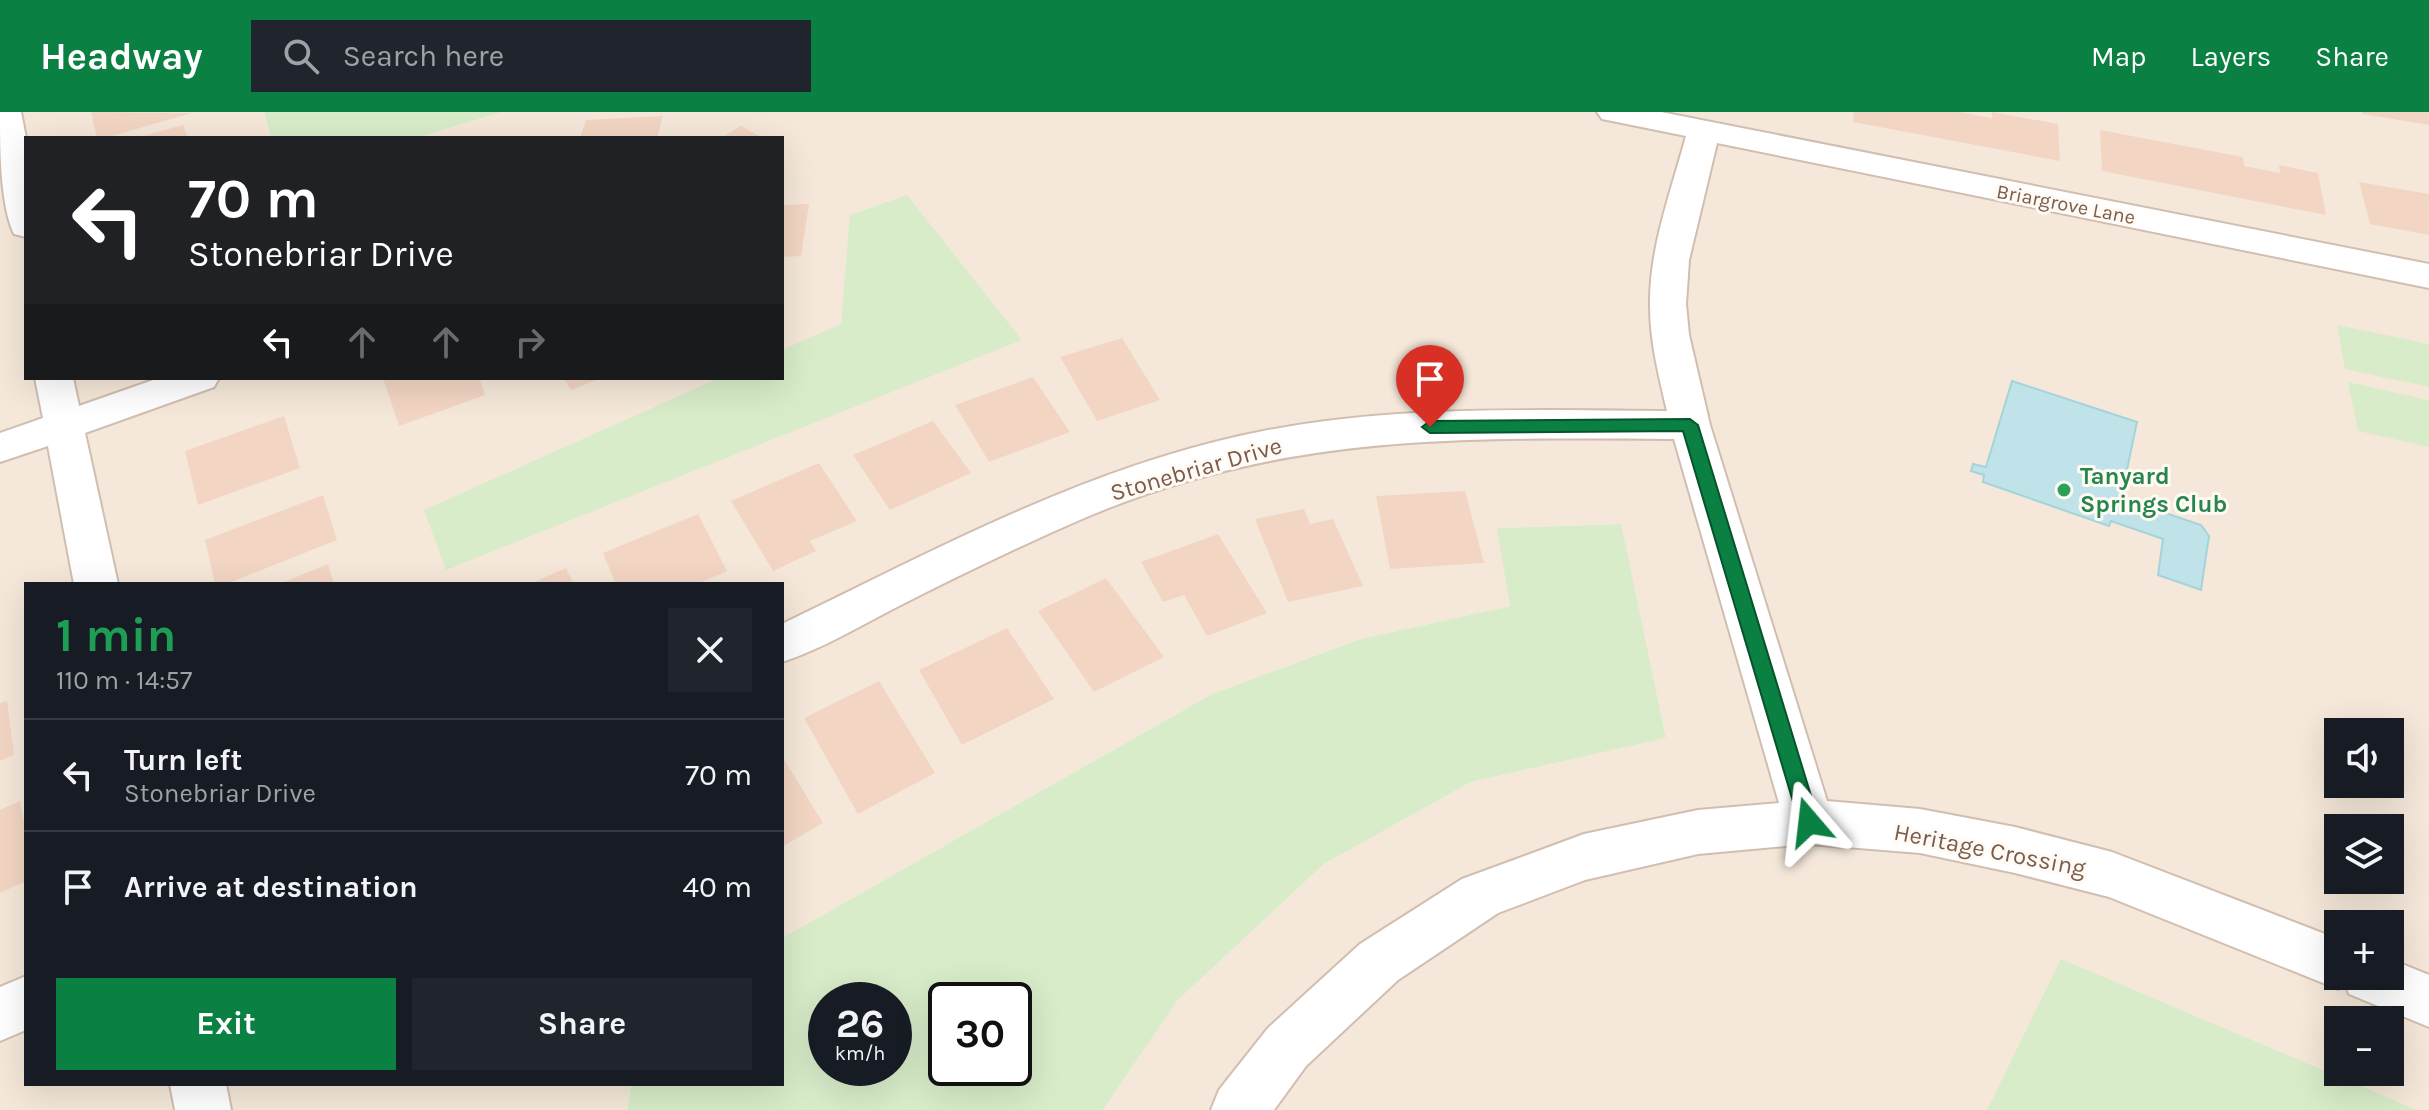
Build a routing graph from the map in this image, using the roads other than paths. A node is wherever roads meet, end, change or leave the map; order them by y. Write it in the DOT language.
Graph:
graph roads {
  1 [pos="5,112"];
  2 [pos="1613,112"];
  3 [pos="1704,131"];
  4 [pos="24,215"];
  5 [pos="2429,276"];
  6 [pos="54,380"];
  7 [pos="194,380"];
  8 [pos="63,425"];
  9 [pos="1690,425"];
  10 [pos="0,448"];
  11 [pos="96,582"];
  12 [pos="784,643"];
  13 [pos="1809,822"];
  14 [pos="2324,958"];
  15 [pos="2402,990"];
  16 [pos="2429,1001"];
  17 [pos="24,1003"];
  18 [pos="0,1015"];
  19 [pos="198,1086"];
  20 [pos="203,1110"];
  21 [pos="1239,1110"];
  1 -- 4 [label="street"];
  2 -- 3 [label="street, Briargrove Lane"];
  3 -- 5 [label="street, Briargrove Lane"];
  3 -- 9 [label="street"];
  6 -- 8 [label="street"];
  7 -- 8 [label="street"];
  8 -- 10 [label="street"];
  8 -- 11 [label="street"];
  9 -- 12 [label="street, Stonebriar Drive"];
  9 -- 13 [label="street"];
  13 -- 14 [label="street, Heritage Crossing"];
  13 -- 21 [label="street, Heritage Crossing"];
  15 -- 16 [label="street"];
  17 -- 18 [label="street"];
  19 -- 20 [label="street"];
}
